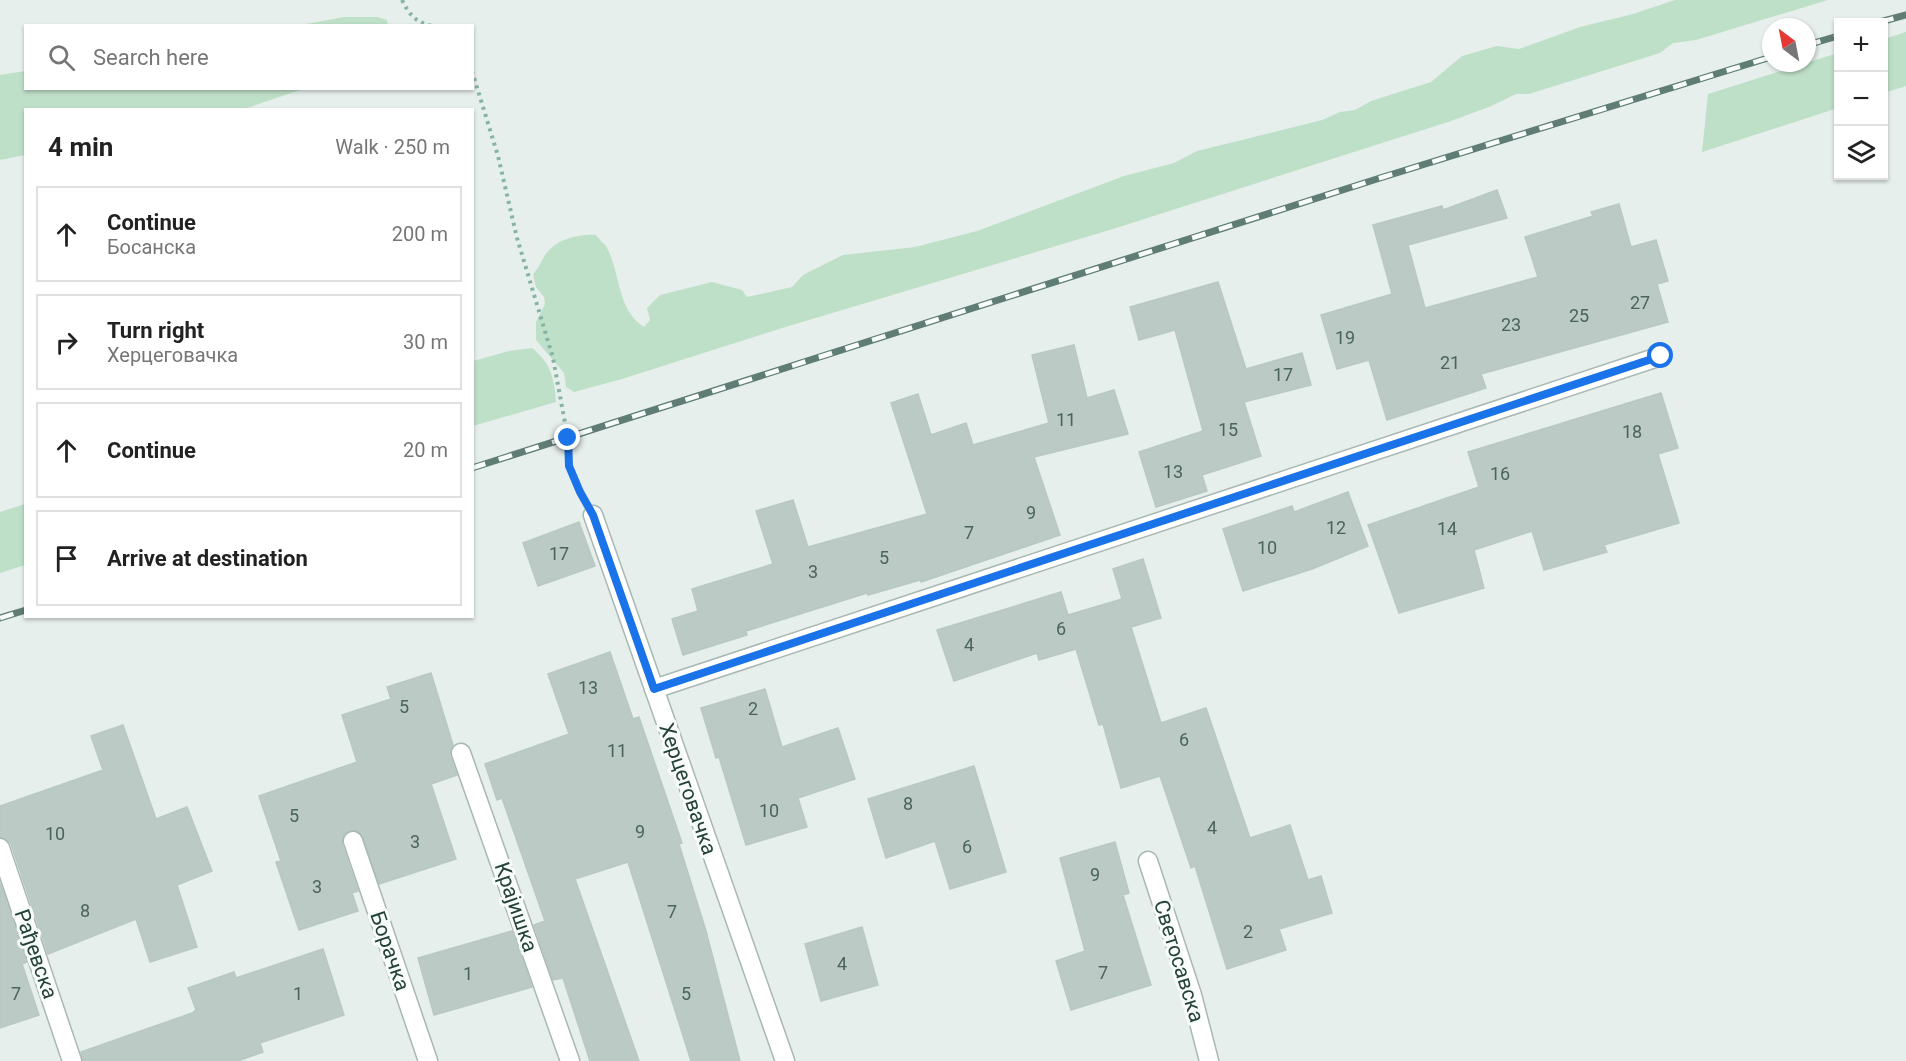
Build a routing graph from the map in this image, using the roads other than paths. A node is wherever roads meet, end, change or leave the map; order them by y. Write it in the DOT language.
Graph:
graph roads {
  1 [pos="1661,356"];
  2 [pos="593,515"];
  3 [pos="654,689"];
  4 [pos="461,753"];
  5 [pos="353,842"];
  6 [pos="0,848"];
  7 [pos="1148,861"];
  8 [pos="72,1061"];
  9 [pos="428,1061"];
  10 [pos="570,1061"];
  11 [pos="784,1061"];
  12 [pos="1209,1061"];
  1 -- 3 [label="street"];
  2 -- 3 [label="street, Херцеговачка"];
  3 -- 11 [label="street, Херцеговачка"];
  4 -- 10 [label="street, Крајишка"];
  5 -- 9 [label="street, Борачка"];
  6 -- 8 [label="street, Рађевска"];
  7 -- 12 [label="street, Светосавска"];
}
